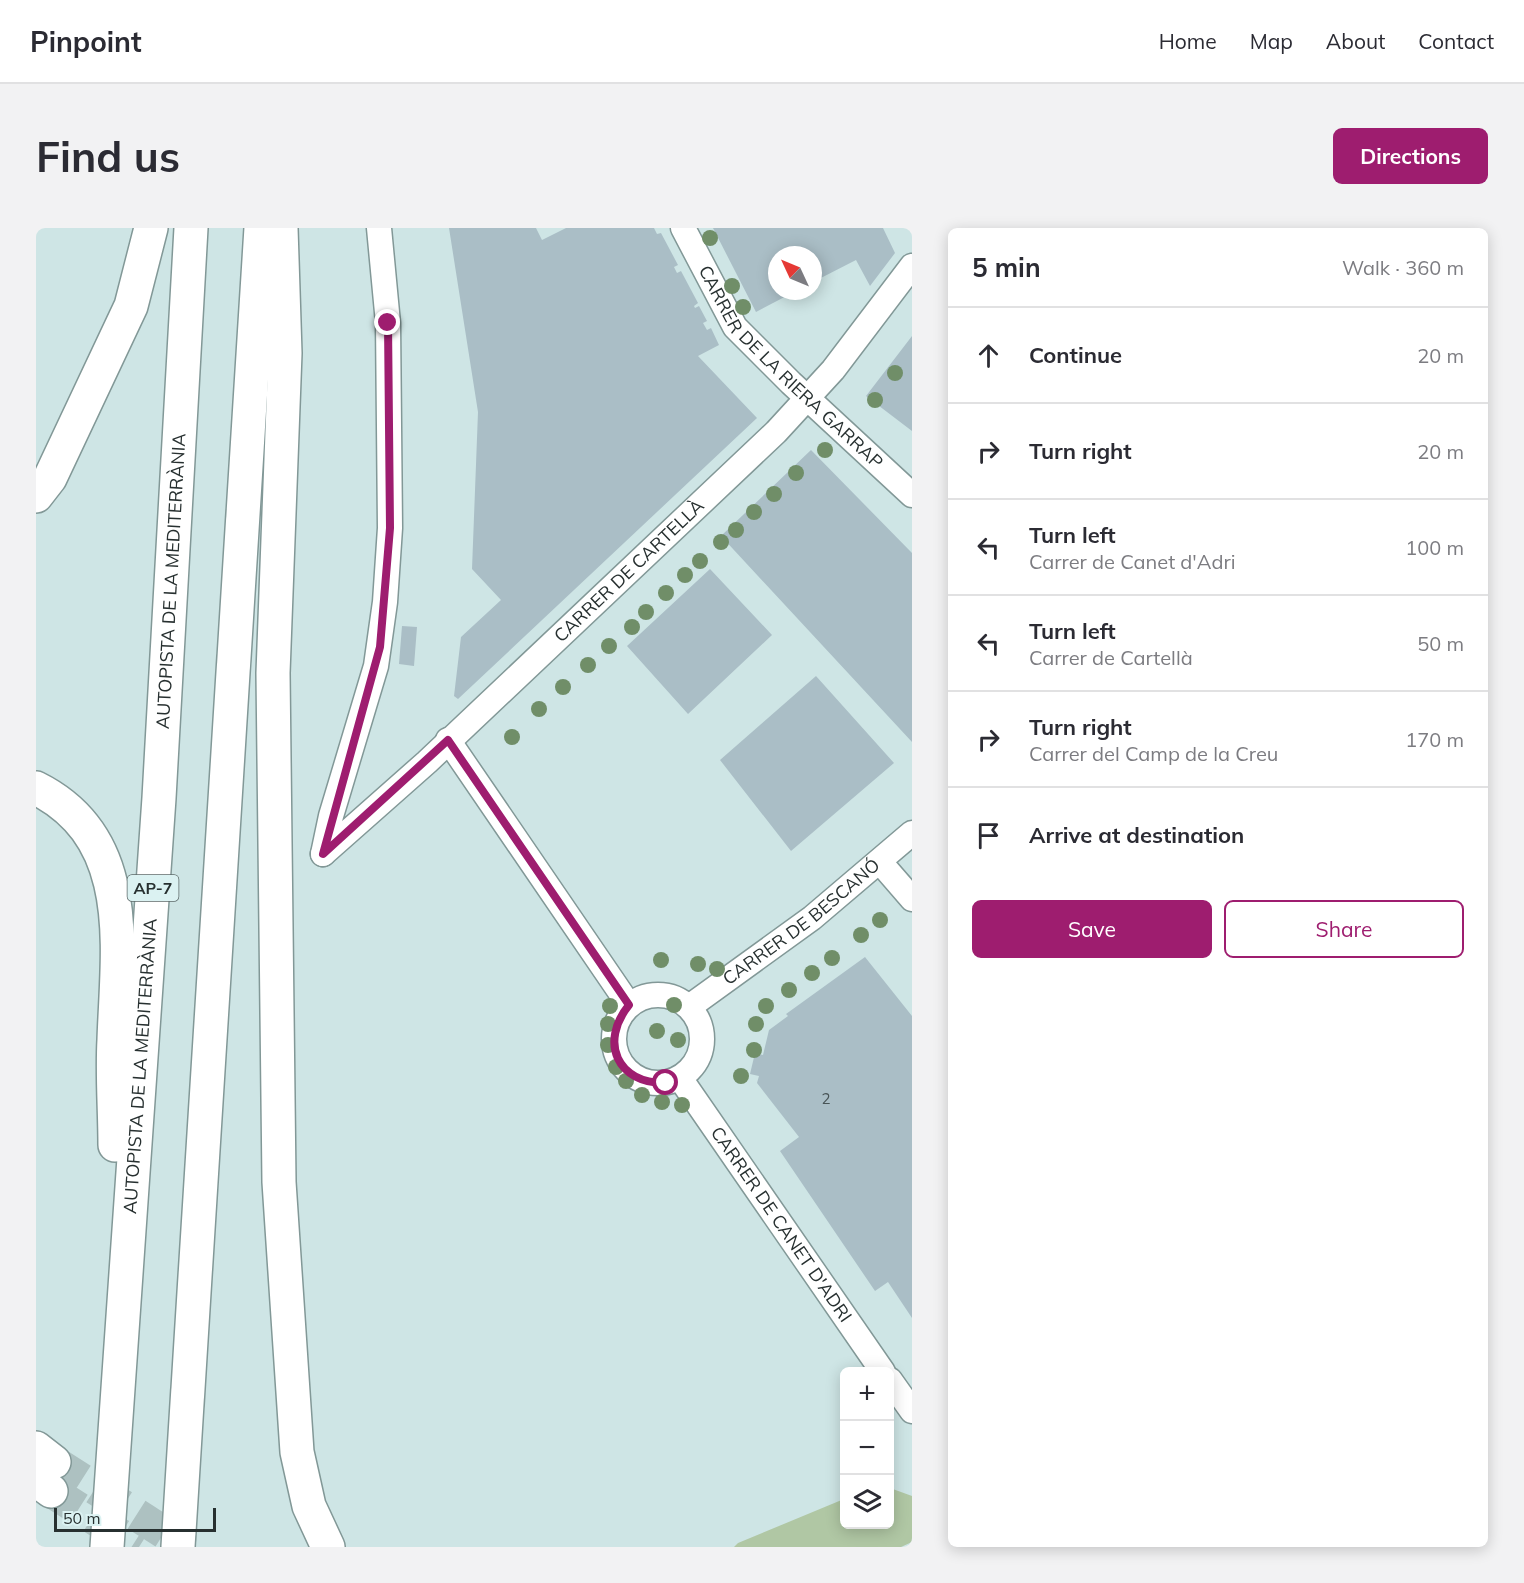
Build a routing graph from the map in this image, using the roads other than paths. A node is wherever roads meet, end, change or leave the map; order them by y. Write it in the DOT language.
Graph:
graph roads {
  1 [pos="151,228"];
  2 [pos="191,228"];
  3 [pos="261,228"];
  4 [pos="281,228"];
  5 [pos="379,228"];
  6 [pos="683,228"];
  7 [pos="912,266"];
  8 [pos="807,398"];
  9 [pos="912,495"];
  10 [pos="36,496"];
  11 [pos="448,740"];
  12 [pos="36,788"];
  13 [pos="912,833"];
  14 [pos="880,862"];
  15 [pos="912,899"];
  16 [pos="629,1005"];
  17 [pos="689,1007"];
  18 [pos="680,1078"];
  19 [pos="119,1365"];
  20 [pos="880,1367"];
  21 [pos="894,1386"];
  22 [pos="912,1411"];
  23 [pos="107,1547"];
  24 [pos="178,1547"];
  25 [pos="328,1547"];
  1 -- 10 [label="highway"];
  2 -- 19 [label="highway, AUTOPISTA DE LA MEDITERRÀNIA / AP-7"];
  3 -- 24 [label="highway"];
  4 -- 25 [label="highway"];
  5 -- 11 [label="street, CARRER DE CARTELLÀ"];
  6 -- 8 [label="street, CARRER DE LA RIERA GARRAP"];
  7 -- 8 [label="street, CARRER DE CARTELLÀ"];
  8 -- 9 [label="street, CARRER DE LA RIERA GARRAP"];
  8 -- 11 [label="street, CARRER DE CARTELLÀ"];
  11 -- 16 [label="street"];
  12 -- 19 [label="highway"];
  13 -- 14 [label="street, CARRER DE BESCANÓ"];
  14 -- 15 [label="street"];
  14 -- 17 [label="street, CARRER DE BESCANÓ"];
  16 -- 17 [label="street"];
  16 -- 18 [label="street"];
  17 -- 18 [label="street"];
  18 -- 20 [label="street, CARRER DE CANET D'ADRI"];
  19 -- 23 [label="highway, AUTOPISTA DE LA MEDITERRÀNIA / AP-7"];
  21 -- 22 [label="street"];
}
